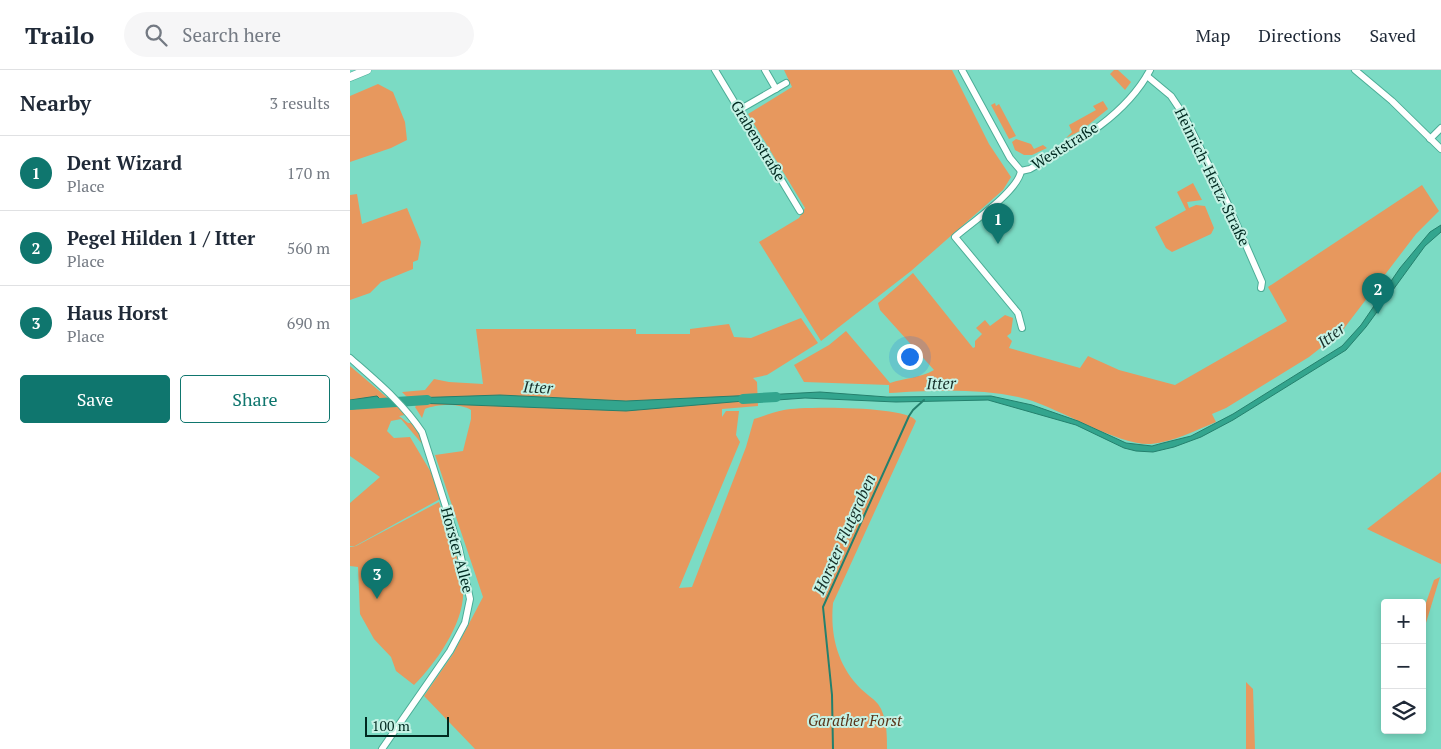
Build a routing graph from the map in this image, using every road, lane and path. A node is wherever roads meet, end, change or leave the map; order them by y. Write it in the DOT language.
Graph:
graph roads {
  1 [pos="367,70"];
  2 [pos="715,70"];
  3 [pos="765,70"];
  4 [pos="962,70"];
  5 [pos="1355,70"];
  6 [pos="1148,73"];
  7 [pos="350,77"];
  8 [pos="786,83"];
  9 [pos="776,89"];
  10 [pos="739,110"];
  11 [pos="1441,128"];
  12 [pos="1430,139"];
  13 [pos="1441,149"];
  14 [pos="1021,171"];
  15 [pos="800,211"];
  16 [pos="1261,288"];
  17 [pos="1022,328"];
  18 [pos="350,358"];
  19 [pos="382,749"];
  1 -- 7 [label="main road"];
  2 -- 10 [label="street, Grabenstraße"];
  3 -- 9 [label="street"];
  4 -- 14 [label="street"];
  5 -- 12 [label="street"];
  6 -- 14 [label="street, Weststraße"];
  6 -- 16 [label="street, Heinrich-Hertz-Straße"];
  8 -- 9 [label="street"];
  9 -- 10 [label="street"];
  10 -- 15 [label="street, Grabenstraße"];
  11 -- 12 [label="street"];
  12 -- 13 [label="street"];
  14 -- 17 [label="street, Weststraße"];
  18 -- 19 [label="street, Horster Allee"];
}
